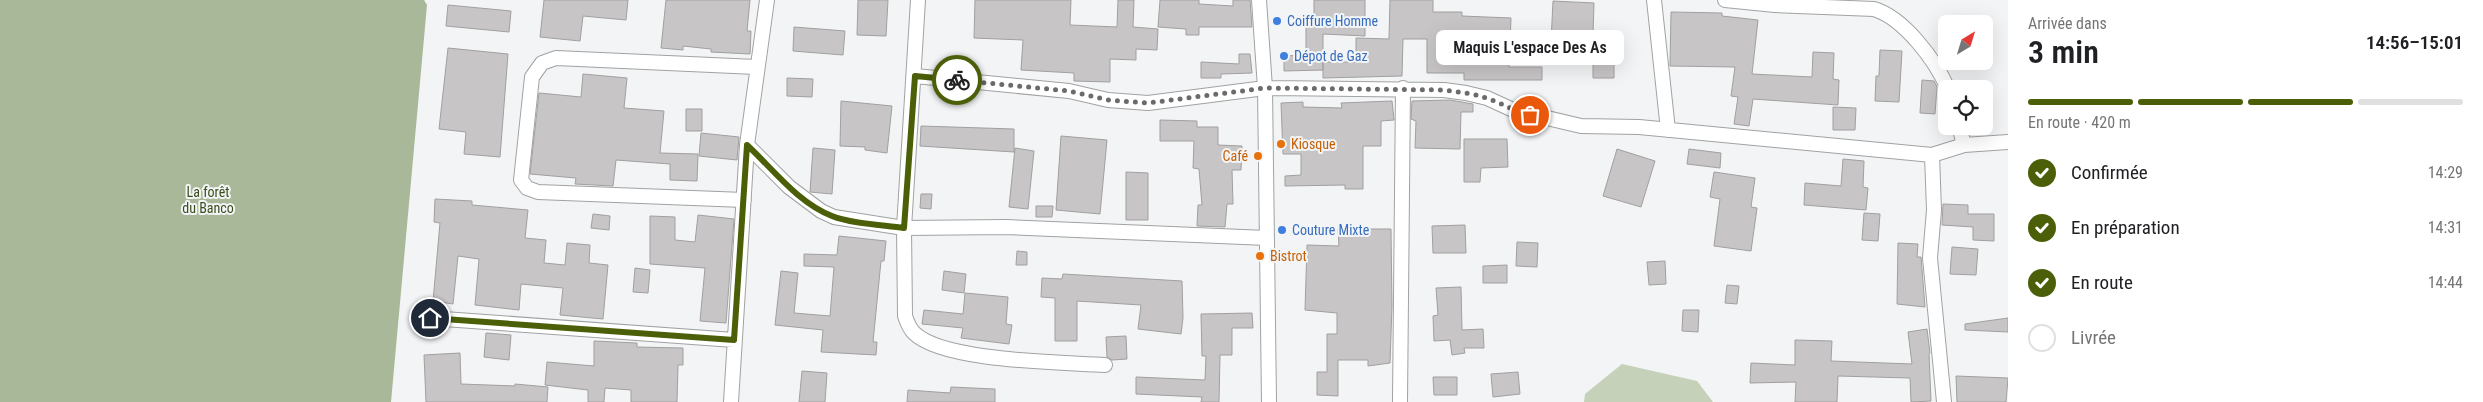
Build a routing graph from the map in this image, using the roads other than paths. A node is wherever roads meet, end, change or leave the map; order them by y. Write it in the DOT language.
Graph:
graph roads {
  1 [pos="767,0"];
  2 [pos="918,0"];
  3 [pos="1259,0"];
  4 [pos="1654,0"];
  5 [pos="1725,0"];
  6 [pos="756,67"];
  7 [pos="915,76"];
  8 [pos="1943,80"];
  9 [pos="1265,88"];
  10 [pos="1403,88"];
  11 [pos="1668,130"];
  12 [pos="1962,135"];
  13 [pos="2008,142"];
  14 [pos="747,145"];
  15 [pos="1964,145"];
  16 [pos="1932,154"];
  17 [pos="744,200"];
  18 [pos="904,228"];
  19 [pos="1268,238"];
  20 [pos="430,318"];
  21 [pos="734,340"];
  22 [pos="1105,365"];
  23 [pos="731,402"];
  24 [pos="1269,402"];
  25 [pos="1400,402"];
  26 [pos="1944,402"];
  1 -- 6 [label="street"];
  2 -- 7 [label="street"];
  3 -- 9 [label="street"];
  4 -- 11 [label="street"];
  5 -- 8 [label="street"];
  6 -- 14 [label="street"];
  6 -- 17 [label="street"];
  7 -- 9 [label="street"];
  7 -- 18 [label="street"];
  9 -- 10 [label="street"];
  9 -- 19 [label="street"];
  10 -- 11 [label="street"];
  10 -- 25 [label="street"];
  11 -- 16 [label="street"];
  12 -- 15 [label="street"];
  13 -- 15 [label="street"];
  14 -- 17 [label="street"];
  14 -- 18 [label="street"];
  15 -- 16 [label="street"];
  16 -- 26 [label="street"];
  17 -- 21 [label="street"];
  18 -- 19 [label="street"];
  18 -- 22 [label="street"];
  19 -- 24 [label="street"];
  20 -- 21 [label="street"];
  21 -- 23 [label="street"];
}
